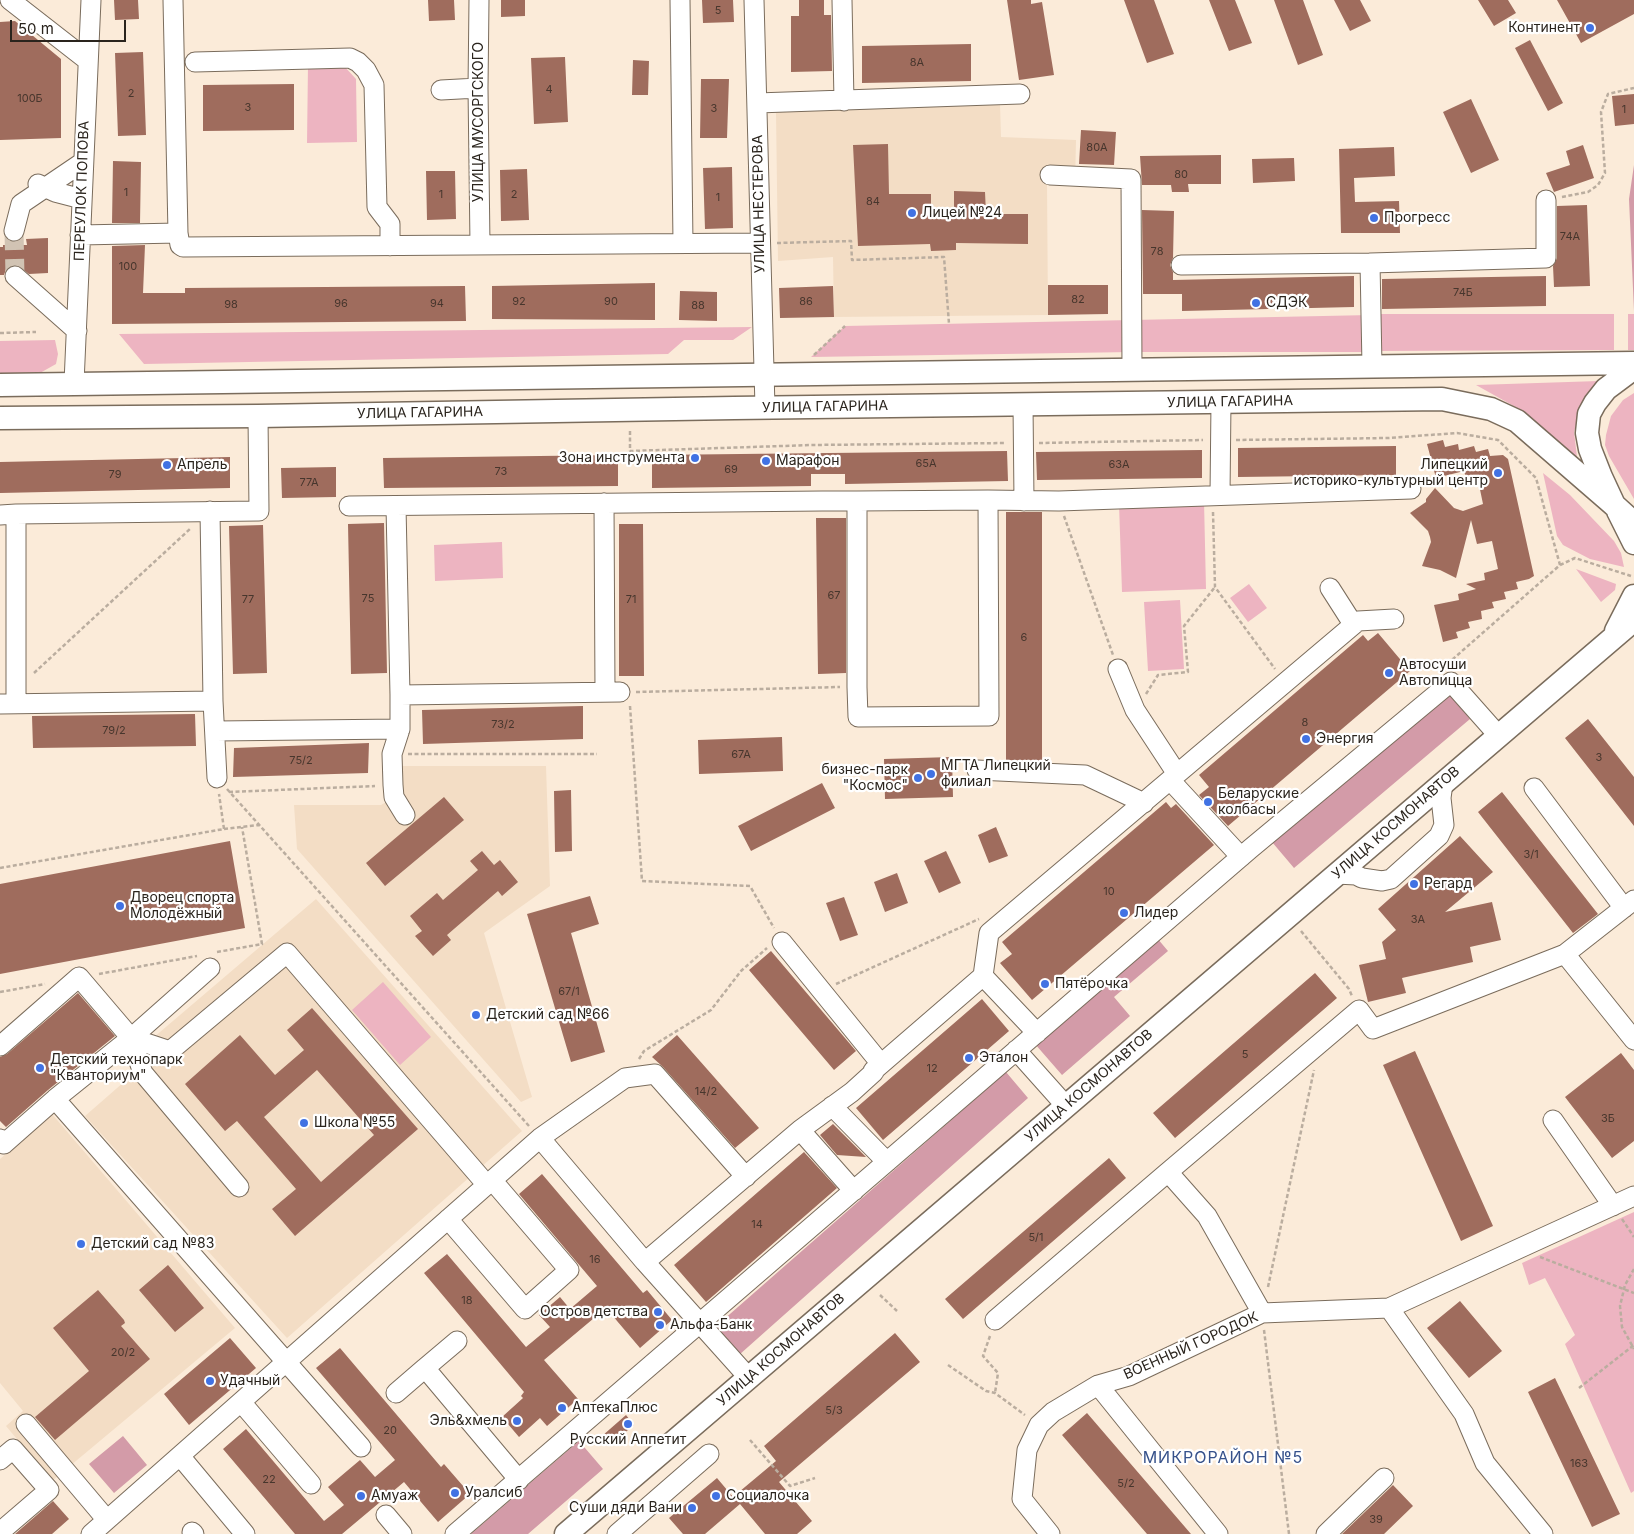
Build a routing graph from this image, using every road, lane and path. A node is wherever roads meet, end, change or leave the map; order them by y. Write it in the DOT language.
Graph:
graph roads {
  1 [pos="10,0"];
  2 [pos="91,0"];
  3 [pos="173,0"];
  4 [pos="479,0"];
  5 [pos="680,0"];
  6 [pos="754,0"];
  7 [pos="842,0"];
  8 [pos="87,60"];
  9 [pos="195,62"];
  10 [pos="478,88"];
  11 [pos="1634,88"];
  12 [pos="441,90"];
  13 [pos="1020,94"];
  14 [pos="844,101"];
  15 [pos="757,102"];
  16 [pos="83,162"];
  17 [pos="1050,175"];
  18 [pos="42,185"];
  19 [pos="82,199"];
  20 [pos="1546,200"];
  21 [pos="14,231"];
  22 [pos="178,233"];
  23 [pos="80,234"];
  24 [pos="683,243"];
  25 [pos="766,243"];
  26 [pos="480,245"];
  27 [pos="390,246"];
  28 [pos="1370,263"];
  29 [pos="1181,265"];
  30 [pos="15,276"];
  31 [pos="949,324"];
  32 [pos="845,326"];
  33 [pos="76,331"];
  34 [pos="36,332"];
  35 [pos="0,333"];
  36 [pos="811,358"];
  37 [pos="1634,363"];
  38 [pos="1372,366"];
  39 [pos="1634,368"];
  40 [pos="1132,369"];
  41 [pos="765,374"];
  42 [pos="74,383"];
  43 [pos="0,385"];
  44 [pos="1221,402"];
  45 [pos="1023,404"];
  46 [pos="765,407"];
  47 [pos="258,416"];
  48 [pos="0,418"];
  49 [pos="630,431"];
  50 [pos="1220,440"];
  51 [pos="1024,443"];
  52 [pos="1411,489"];
  53 [pos="1216,495"];
  54 [pos="988,500"];
  55 [pos="857,501"];
  56 [pos="1024,501"];
  57 [pos="1058,501"];
  58 [pos="604,503"];
  59 [pos="349,506"];
  60 [pos="396,506"];
  61 [pos="210,511"];
  62 [pos="1622,513"];
  63 [pos="8,515"];
  64 [pos="1634,543"];
  65 [pos="1560,565"];
  66 [pos="1632,586"];
  67 [pos="1215,587"];
  68 [pos="1330,588"];
  69 [pos="1394,619"];
  70 [pos="1634,620"];
  71 [pos="1353,624"];
  72 [pos="1612,638"];
  73 [pos="1118,669"];
  74 [pos="1439,671"];
  75 [pos="1285,682"];
  76 [pos="857,687"];
  77 [pos="618,692"];
  78 [pos="400,696"];
  79 [pos="11,699"];
  80 [pos="213,701"];
  81 [pos="1135,710"];
  82 [pos="400,729"];
  83 [pos="216,731"];
  84 [pos="1498,735"];
  85 [pos="392,754"];
  86 [pos="597,754"];
  87 [pos="977,770"];
  88 [pos="1174,777"];
  89 [pos="217,778"];
  90 [pos="1443,782"];
  91 [pos="393,785"];
  92 [pos="1534,788"];
  93 [pos="230,792"];
  94 [pos="1144,803"];
  95 [pos="405,815"];
  96 [pos="260,825"];
  97 [pos="242,827"];
  98 [pos="224,829"];
  99 [pos="1241,858"];
  100 [pos="0,868"];
  101 [pos="1336,874"];
  102 [pos="1629,904"];
  103 [pos="985,916"];
  104 [pos="1301,931"];
  105 [pos="782,942"];
  106 [pos="1565,954"];
  107 [pos="211,958"];
  108 [pos="983,976"];
  109 [pos="79,977"];
  110 [pos="824,990"];
  111 [pos="0,992"];
  112 [pos="1359,1010"];
  113 [pos="1037,1033"];
  114 [pos="131,1038"];
  115 [pos="1634,1040"];
  116 [pos="1320,1043"];
  117 [pos="0,1046"];
  118 [pos="1016,1050"];
  119 [pos="882,1064"];
  120 [pos="625,1078"];
  121 [pos="56,1100"];
  122 [pos="832,1106"];
  123 [pos="1066,1106"];
  124 [pos="1553,1120"];
  125 [pos="800,1130"];
  126 [pos="540,1138"];
  127 [pos="0,1139"];
  128 [pos="887,1162"];
  129 [pos="1168,1172"];
  130 [pos="746,1177"];
  131 [pos="489,1183"];
  132 [pos="239,1187"];
  133 [pos="854,1191"];
  134 [pos="1634,1196"];
  135 [pos="1613,1206"];
  136 [pos="448,1219"];
  137 [pos="1519,1249"];
  138 [pos="645,1262"];
  139 [pos="1634,1269"];
  140 [pos="1623,1290"];
  141 [pos="1634,1293"];
  142 [pos="880,1295"];
  143 [pos="1389,1308"];
  144 [pos="897,1311"];
  145 [pos="1262,1313"];
  146 [pos="995,1320"];
  147 [pos="701,1323"];
  148 [pos="457,1341"];
  149 [pos="1633,1347"];
  150 [pos="287,1362"];
  151 [pos="948,1365"];
  152 [pos="425,1368"];
  153 [pos="749,1378"];
  154 [pos="1098,1385"];
  155 [pos="1579,1388"];
  156 [pos="995,1392"];
  157 [pos="396,1394"];
  158 [pos="241,1402"];
  159 [pos="26,1424"];
  160 [pos="1039,1425"];
  161 [pos="750,1440"];
  162 [pos="361,1448"];
  163 [pos="709,1454"];
  164 [pos="180,1456"];
  165 [pos="0,1460"];
  166 [pos="815,1478"];
  167 [pos="1384,1478"];
  168 [pos="519,1480"];
  169 [pos="311,1484"];
  170 [pos="386,1515"];
  171 [pos="107,1520"];
  172 [pos="235,1531"];
  173 [pos="0,1532"];
  174 [pos="91,1534"];
  175 [pos="402,1534"];
  176 [pos="456,1534"];
  177 [pos="566,1534"];
  178 [pos="617,1534"];
  179 [pos="1050,1534"];
  180 [pos="1218,1534"];
  181 [pos="1290,1534"];
  182 [pos="1326,1534"];
  183 [pos="1543,1534"];
  1 -- 8 [label="street"];
  2 -- 8 [label="street, ПЕРЕУЛОК ПОПОВА"];
  3 -- 22 [label="street"];
  4 -- 10 [label="street, УЛИЦА МУСОРГСКОГО"];
  5 -- 24 [label="street"];
  6 -- 15 [label="street, УЛИЦА НЕСТЕРОВА"];
  7 -- 14 [label="street"];
  8 -- 16 [label="street, ПЕРЕУЛОК ПОПОВА"];
  9 -- 27 [label="street"];
  10 -- 12 [label="street"];
  10 -- 26 [label="street, УЛИЦА МУСОРГСКОГО"];
  11 -- 20 [label="path"];
  13 -- 14 [label="street"];
  14 -- 15 [label="street"];
  15 -- 25 [label="street, УЛИЦА НЕСТЕРОВА"];
  16 -- 18 [label="street"];
  16 -- 19 [label="street, ПЕРЕУЛОК ПОПОВА"];
  17 -- 40 [label="street"];
  18 -- 19 [label="street"];
  18 -- 21 [label="street"];
  19 -- 23 [label="street, ПЕРЕУЛОК ПОПОВА"];
  20 -- 28 [label="street"];
  22 -- 23 [label="street"];
  22 -- 27 [label="street"];
  23 -- 33 [label="street, ПЕРЕУЛОК ПОПОВА"];
  24 -- 25 [label="street"];
  24 -- 26 [label="street"];
  25 -- 31 [label="path"];
  25 -- 41 [label="street, УЛИЦА НЕСТЕРОВА"];
  26 -- 27 [label="street"];
  28 -- 29 [label="street"];
  28 -- 38 [label="street"];
  30 -- 33 [label="street"];
  32 -- 36 [label="path"];
  33 -- 42 [label="street, ПЕРЕУЛОК ПОПОВА"];
  34 -- 35 [label="path"];
  37 -- 38 [label="main road"];
  38 -- 40 [label="main road"];
  39 -- 62 [label="main road"];
  40 -- 41 [label="main road"];
  41 -- 42 [label="main road"];
  41 -- 46 [label="street, УЛИЦА НЕСТЕРОВА"];
  42 -- 43 [label="main road"];
  44 -- 45 [label="main road, УЛИЦА ГАГАРИНА"];
  44 -- 50 [label="street"];
  44 -- 62 [label="main road, УЛИЦА ГАГАРИНА"];
  45 -- 46 [label="main road, УЛИЦА ГАГАРИНА"];
  45 -- 51 [label="street"];
  46 -- 47 [label="main road, УЛИЦА ГАГАРИНА"];
  47 -- 48 [label="main road, УЛИЦА ГАГАРИНА"];
  47 -- 61 [label="street"];
  49 -- 51 [label="path"];
  50 -- 51 [label="path"];
  50 -- 53 [label="street"];
  50 -- 65 [label="path"];
  51 -- 56 [label="street"];
  52 -- 53 [label="street"];
  53 -- 57 [label="street"];
  53 -- 67 [label="path"];
  54 -- 55 [label="street"];
  54 -- 56 [label="street"];
  54 -- 76 [label="street"];
  55 -- 58 [label="street"];
  55 -- 76 [label="street"];
  56 -- 57 [label="street"];
  57 -- 73 [label="path"];
  58 -- 60 [label="street"];
  58 -- 77 [label="street"];
  59 -- 60 [label="street"];
  60 -- 78 [label="street"];
  61 -- 63 [label="street"];
  61 -- 79 [label="path"];
  61 -- 80 [label="street"];
  62 -- 64 [label="main road"];
  63 -- 79 [label="street"];
  65 -- 66 [label="path"];
  65 -- 74 [label="path"];
  66 -- 72 [label="main road, УЛИЦА КОСМОНАВТОВ"];
  67 -- 75 [label="path"];
  67 -- 81 [label="path"];
  68 -- 71 [label="street"];
  69 -- 71 [label="street"];
  70 -- 72 [label="main road, УЛИЦА КОСМОНАВТОВ"];
  71 -- 75 [label="street"];
  72 -- 84 [label="main road, УЛИЦА КОСМОНАВТОВ"];
  73 -- 81 [label="street"];
  75 -- 88 [label="street"];
  76 -- 77 [label="path"];
  77 -- 78 [label="street"];
  77 -- 105 [label="path"];
  78 -- 82 [label="street"];
  79 -- 80 [label="street"];
  80 -- 83 [label="street"];
  81 -- 88 [label="street"];
  82 -- 83 [label="street"];
  82 -- 85 [label="street"];
  83 -- 89 [label="street"];
  84 -- 90 [label="main road, УЛИЦА КОСМОНАВТОВ"];
  84 -- 99 [label="street"];
  85 -- 86 [label="path"];
  85 -- 91 [label="street"];
  87 -- 94 [label="street"];
  88 -- 94 [label="street"];
  88 -- 99 [label="street"];
  89 -- 93 [label="path"];
  89 -- 98 [label="path"];
  90 -- 101 [label="main road, УЛИЦА КОСМОНАВТОВ"];
  90 -- 101 [label="street"];
  91 -- 93 [label="path"];
  91 -- 95 [label="street"];
  92 -- 102 [label="street"];
  93 -- 96 [label="path"];
  94 -- 108 [label="street"];
  96 -- 97 [label="path"];
  96 -- 126 [label="path"];
  97 -- 98 [label="path"];
  97 -- 107 [label="path"];
  98 -- 100 [label="path"];
  99 -- 113 [label="street"];
  101 -- 123 [label="main road, УЛИЦА КОСМОНАВТОВ"];
  102 -- 106 [label="street"];
  103 -- 110 [label="path"];
  104 -- 112 [label="path"];
  105 -- 110 [label="street"];
  105 -- 120 [label="path"];
  106 -- 112 [label="street"];
  106 -- 115 [label="street"];
  107 -- 109 [label="path"];
  107 -- 114 [label="street"];
  108 -- 113 [label="street"];
  108 -- 119 [label="street"];
  109 -- 111 [label="path"];
  109 -- 114 [label="street"];
  109 -- 117 [label="street"];
  110 -- 119 [label="street"];
  112 -- 116 [label="street"];
  113 -- 118 [label="street"];
  114 -- 121 [label="street"];
  114 -- 131 [label="street"];
  114 -- 132 [label="street"];
  116 -- 129 [label="street"];
  116 -- 145 [label="path"];
  118 -- 123 [label="street"];
  118 -- 128 [label="street"];
  119 -- 122 [label="street"];
  120 -- 126 [label="street"];
  120 -- 130 [label="street"];
  121 -- 127 [label="street"];
  121 -- 150 [label="street"];
  122 -- 125 [label="street"];
  122 -- 128 [label="street"];
  123 -- 153 [label="main road, УЛИЦА КОСМОНАВТОВ"];
  124 -- 135 [label="street"];
  125 -- 130 [label="street"];
  125 -- 133 [label="street"];
  126 -- 131 [label="street"];
  126 -- 138 [label="street"];
  128 -- 133 [label="street"];
  129 -- 145 [label="street"];
  129 -- 146 [label="street"];
  130 -- 138 [label="street"];
  131 -- 136 [label="street"];
  131 -- 136 [label="street"];
  133 -- 147 [label="street"];
  134 -- 135 [label="street, ВОЕННЫЙ ГОРОДОК"];
  135 -- 137 [label="street, ВОЕННЫЙ ГОРОДОК"];
  136 -- 150 [label="street"];
  137 -- 140 [label="path"];
  137 -- 143 [label="street, ВОЕННЫЙ ГОРОДОК"];
  138 -- 147 [label="street"];
  139 -- 140 [label="path"];
  140 -- 141 [label="path"];
  140 -- 149 [label="path"];
  142 -- 144 [label="path"];
  143 -- 145 [label="street, ВОЕННЫЙ ГОРОДОК"];
  143 -- 183 [label="street"];
  145 -- 154 [label="street, ВОЕННЫЙ ГОРОДОК"];
  145 -- 181 [label="path"];
  146 -- 156 [label="path"];
  147 -- 153 [label="street"];
  147 -- 168 [label="street"];
  148 -- 152 [label="street"];
  149 -- 155 [label="path"];
  150 -- 158 [label="street"];
  150 -- 162 [label="street"];
  151 -- 156 [label="path"];
  152 -- 157 [label="street"];
  152 -- 168 [label="street"];
  153 -- 177 [label="main road, УЛИЦА КОСМОНАВТОВ"];
  154 -- 160 [label="street, ВОЕННЫЙ ГОРОДОК"];
  154 -- 180 [label="street"];
  156 -- 160 [label="path"];
  158 -- 164 [label="street"];
  158 -- 169 [label="street"];
  159 -- 171 [label="street"];
  160 -- 179 [label="street, ВОЕННЫЙ ГОРОДОК"];
  161 -- 166 [label="path"];
  163 -- 178 [label="street"];
  164 -- 171 [label="street"];
  164 -- 172 [label="street"];
  165 -- 173 [label="street"];
  167 -- 182 [label="street"];
  168 -- 176 [label="street"];
  170 -- 175 [label="street"];
  171 -- 174 [label="street"];
}
